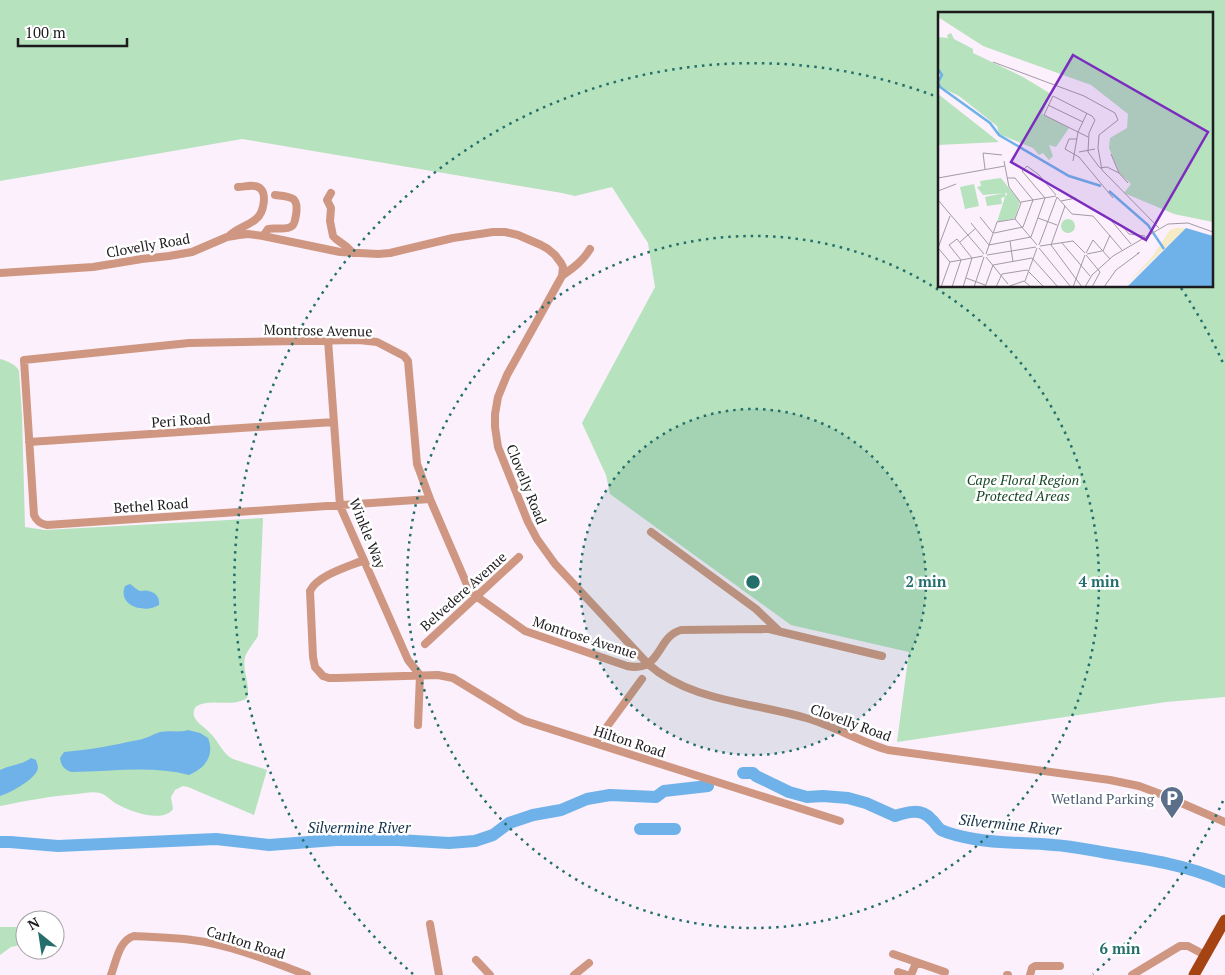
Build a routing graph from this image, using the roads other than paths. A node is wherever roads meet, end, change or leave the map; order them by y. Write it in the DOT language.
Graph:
graph roads {
  1 [pos="238,187"];
  2 [pos="331,193"];
  3 [pos="275,195"];
  4 [pos="263,236"];
  5 [pos="227,237"];
  6 [pos="590,249"];
  7 [pos="353,253"];
  8 [pos="2,271"];
  9 [pos="562,276"];
  10 [pos="328,340"];
  11 [pos="24,360"];
  12 [pos="334,422"];
  13 [pos="29,442"];
  14 [pos="430,499"];
  15 [pos="340,506"];
  16 [pos="651,532"];
  17 [pos="519,557"];
  18 [pos="364,560"];
  19 [pos="476,596"];
  20 [pos="780,631"];
  21 [pos="424,644"];
  22 [pos="882,656"];
  23 [pos="648,664"];
  24 [pos="420,675"];
  25 [pos="642,679"];
  26 [pos="418,725"];
  27 [pos="594,743"];
  28 [pos="840,821"];
  29 [pos="1225,822"];
  30 [pos="1225,920"];
  31 [pos="430,924"];
  32 [pos="893,954"];
  33 [pos="1205,955"];
  34 [pos="476,960"];
  35 [pos="589,963"];
  36 [pos="916,963"];
  37 [pos="1060,966"];
  38 [pos="898,972"];
  39 [pos="945,972"];
  40 [pos="111,975"];
  41 [pos="307,975"];
  42 [pos="438,975"];
  43 [pos="490,975"];
  44 [pos="574,975"];
  45 [pos="909,975"];
  46 [pos="1030,975"];
  47 [pos="1132,975"];
  48 [pos="1194,975"];
  1 -- 5 [label="street"];
  2 -- 7 [label="street"];
  3 -- 4 [label="street"];
  4 -- 5 [label="street, Clovelly Road"];
  4 -- 7 [label="street, Clovelly Road"];
  5 -- 8 [label="street, Clovelly Road"];
  6 -- 9 [label="street"];
  7 -- 9 [label="street, Clovelly Road"];
  9 -- 23 [label="street, Clovelly Road"];
  10 -- 11 [label="street, Montrose Avenue"];
  10 -- 12 [label="street, Winkle Way"];
  10 -- 14 [label="street, Montrose Avenue"];
  11 -- 13 [label="street, Bethel Road"];
  12 -- 13 [label="street, Peri Road"];
  12 -- 15 [label="street, Winkle Way"];
  13 -- 15 [label="street, Bethel Road"];
  14 -- 15 [label="street, Bethel Road"];
  14 -- 19 [label="street, Montrose Avenue"];
  15 -- 18 [label="street, Winkle Way"];
  16 -- 20 [label="street"];
  17 -- 19 [label="street, Belvedere Avenue"];
  18 -- 24 [label="street, Winkle Way"];
  18 -- 24 [label="street, Hilton Road"];
  19 -- 21 [label="street, Belvedere Avenue"];
  19 -- 23 [label="street, Montrose Avenue"];
  20 -- 22 [label="street"];
  20 -- 23 [label="street"];
  23 -- 29 [label="street, Clovelly Road"];
  24 -- 26 [label="street"];
  24 -- 27 [label="street, Hilton Road"];
  25 -- 27 [label="street"];
  27 -- 28 [label="street, Hilton Road"];
  30 -- 33 [label="main road"];
  31 -- 42 [label="street"];
  32 -- 36 [label="street"];
  33 -- 47 [label="street"];
  33 -- 48 [label="main road"];
  34 -- 43 [label="street"];
  35 -- 44 [label="street"];
  36 -- 39 [label="street"];
  36 -- 45 [label="street"];
  37 -- 46 [label="street"];
  38 -- 45 [label="street"];
  40 -- 41 [label="street, Carlton Road"];
}
